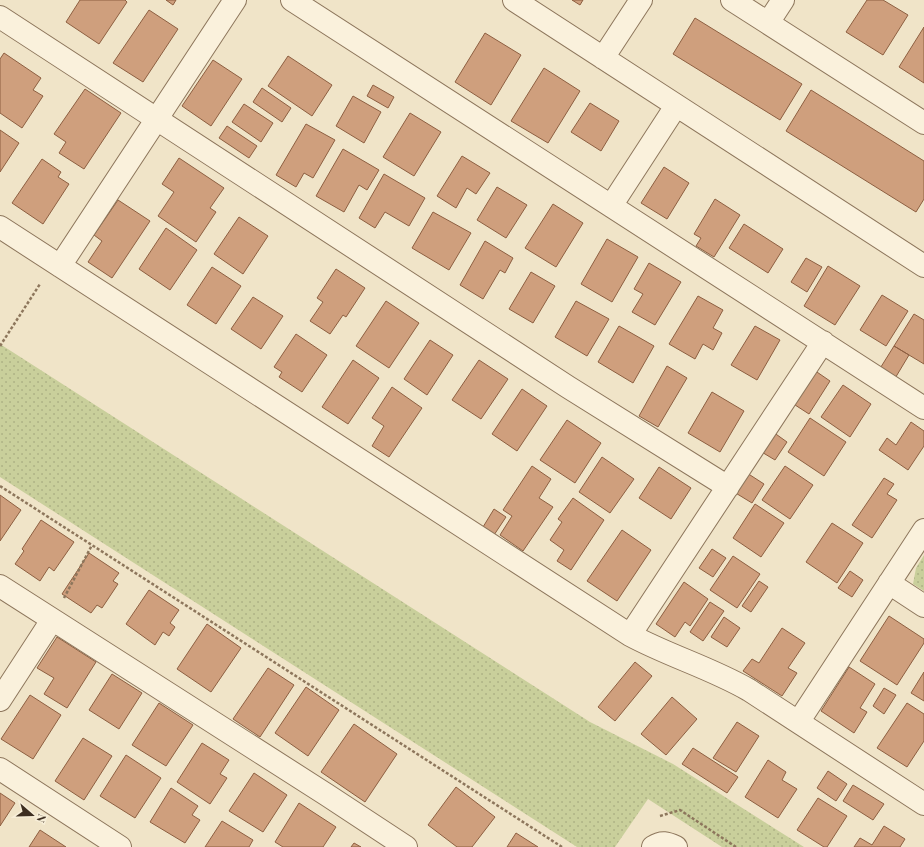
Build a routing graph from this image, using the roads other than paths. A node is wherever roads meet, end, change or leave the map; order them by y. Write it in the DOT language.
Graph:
graph roads {
  1 [pos="235,0"];
  2 [pos="292,0"];
  3 [pos="514,0"];
  4 [pos="641,0"];
  5 [pos="732,0"];
  6 [pos="783,0"];
  7 [pos="0,17"];
  8 [pos="768,23"];
  9 [pos="603,58"];
  10 [pos="676,106"];
  11 [pos="157,119"];
  12 [pos="924,123"];
  13 [pos="611,206"];
  14 [pos="0,227"];
  15 [pos="57,264"];
  16 [pos="924,266"];
  17 [pos="823,342"];
  18 [pos="924,408"];
  19 [pos="728,487"];
  20 [pos="924,530"];
  21 [pos="889,583"];
  22 [pos="0,586"];
  23 [pos="924,606"];
  24 [pos="52,620"];
  25 [pos="630,635"];
  26 [pos="0,700"];
  27 [pos="798,721"];
  28 [pos="0,769"];
  29 [pos="924,804"];
  30 [pos="114,845"];
  31 [pos="406,847"];
  32 [pos="653,847"];
  33 [pos="676,847"];
  1 -- 11 [label="street"];
  2 -- 13 [label="street"];
  3 -- 9 [label="street"];
  4 -- 9 [label="street"];
  5 -- 8 [label="street"];
  6 -- 8 [label="street"];
  7 -- 11 [label="street"];
  8 -- 12 [label="street"];
  9 -- 10 [label="street"];
  10 -- 13 [label="street"];
  10 -- 16 [label="street"];
  11 -- 15 [label="street"];
  11 -- 19 [label="street"];
  13 -- 17 [label="street"];
  14 -- 15 [label="street"];
  15 -- 25 [label="street"];
  17 -- 18 [label="street"];
  17 -- 19 [label="street"];
  19 -- 25 [label="street"];
  20 -- 21 [label="street"];
  21 -- 23 [label="street"];
  21 -- 27 [label="street"];
  22 -- 24 [label="street"];
  24 -- 26 [label="street"];
  24 -- 31 [label="street"];
  25 -- 27 [label="street"];
  27 -- 29 [label="street"];
  28 -- 30 [label="street"];
  32 -- 33 [label="street"];
}
